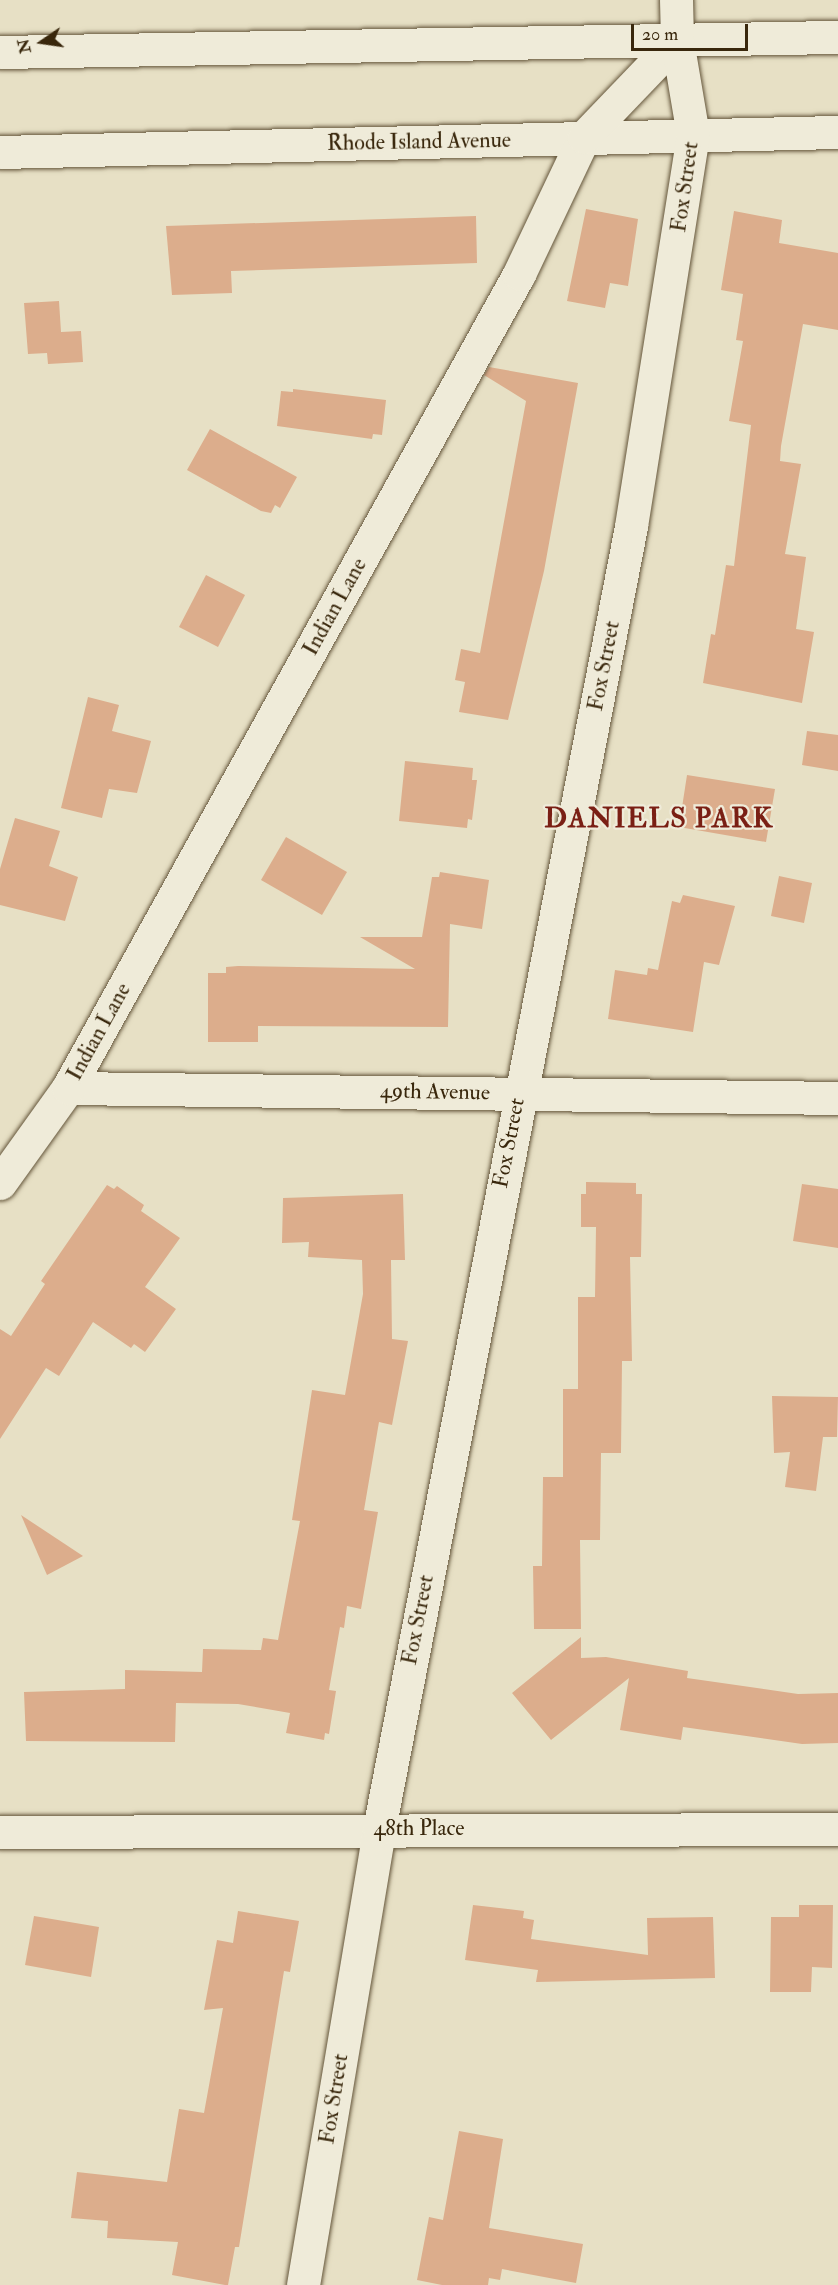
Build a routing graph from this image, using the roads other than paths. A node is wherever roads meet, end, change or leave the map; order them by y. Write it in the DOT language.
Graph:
graph roads {
  1 [pos="676,0"];
  2 [pos="838,37"];
  3 [pos="677,40"];
  4 [pos="0,52"];
  5 [pos="838,132"];
  6 [pos="693,135"];
  7 [pos="584,137"];
  8 [pos="0,152"];
  9 [pos="68,1088"];
  10 [pos="519,1092"];
  11 [pos="838,1098"];
  12 [pos="0,1183"];
  13 [pos="379,1829"];
  14 [pos="838,1829"];
  15 [pos="0,1832"];
  16 [pos="303,2285"];
  1 -- 3 [label="street, Fox Street"];
  2 -- 3 [label="street"];
  3 -- 4 [label="street"];
  3 -- 6 [label="street, Fox Street"];
  3 -- 7 [label="street, Indian Lane"];
  5 -- 6 [label="street, Rhode Island Avenue"];
  6 -- 7 [label="street, Rhode Island Avenue"];
  6 -- 10 [label="street, Fox Street"];
  7 -- 8 [label="street, Rhode Island Avenue"];
  7 -- 9 [label="street, Indian Lane"];
  9 -- 10 [label="street, 49th Avenue"];
  9 -- 12 [label="street, Indian Lane"];
  10 -- 11 [label="street, 49th Avenue"];
  10 -- 13 [label="street, Fox Street"];
  13 -- 14 [label="street, 48th Place"];
  13 -- 15 [label="street, 48th Place"];
  13 -- 16 [label="street, Fox Street"];
}
